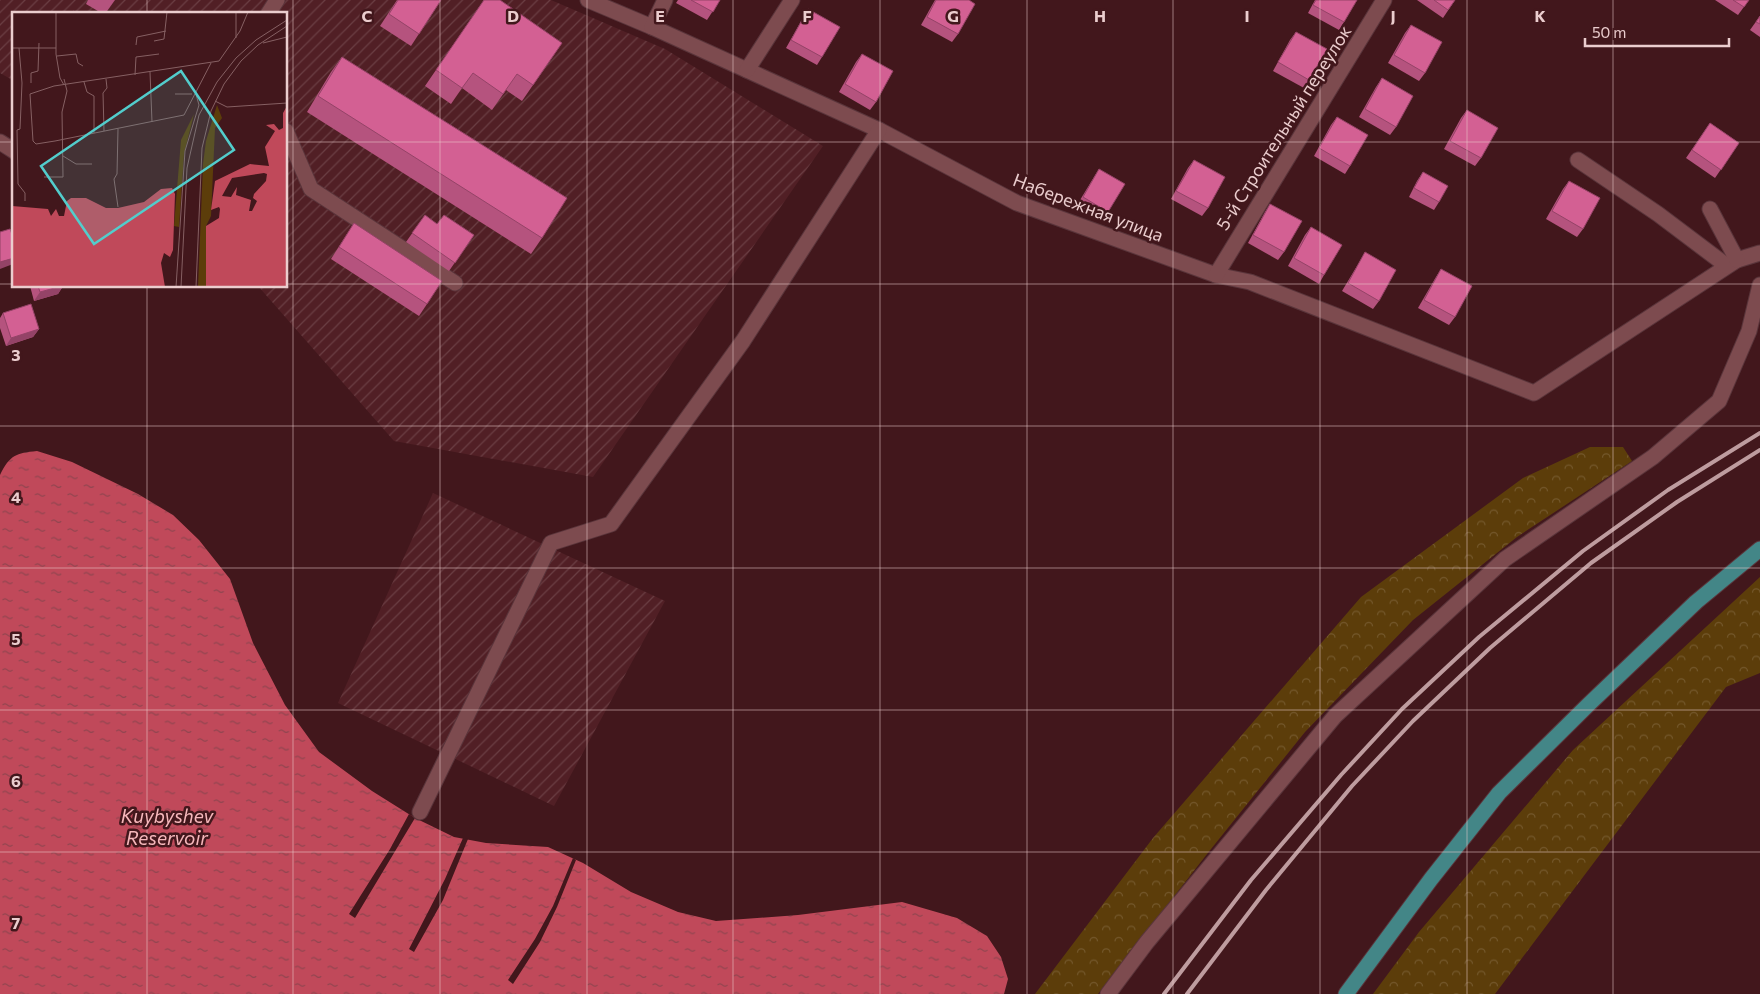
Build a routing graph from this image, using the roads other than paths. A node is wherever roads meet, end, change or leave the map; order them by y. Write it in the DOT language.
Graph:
graph roads {
  1 [pos="277,0"];
  2 [pos="588,0"];
  3 [pos="665,0"];
  4 [pos="792,0"];
  5 [pos="1384,0"];
  6 [pos="269,12"];
  7 [pos="652,27"];
  8 [pos="747,70"];
  9 [pos="879,130"];
  10 [pos="288,136"];
  11 [pos="0,142"];
  12 [pos="12,150"];
  13 [pos="1578,160"];
  14 [pos="1710,209"];
  15 [pos="1760,253"];
  16 [pos="1732,263"];
  17 [pos="1216,275"];
  18 [pos="455,283"];
  19 [pos="1760,284"];
  20 [pos="1760,549"];
  21 [pos="420,812"];
  22 [pos="1108,994"];
  23 [pos="1346,994"];
  1 -- 6 [label="street"];
  2 -- 7 [label="street, Набережная улица"];
  3 -- 7 [label="street"];
  4 -- 8 [label="street"];
  5 -- 17 [label="street, 5-й Строительный переулок"];
  7 -- 8 [label="street, Набережная улица"];
  8 -- 9 [label="street, Набережная улица"];
  9 -- 17 [label="street, Набережная улица"];
  9 -- 21 [label="street"];
  10 -- 18 [label="street"];
  11 -- 12 [label="street"];
  13 -- 16 [label="street"];
  14 -- 16 [label="street"];
  15 -- 16 [label="street"];
  16 -- 17 [label="street, Набережная улица"];
  19 -- 22 [label="street"];
  20 -- 23 [label="main road"];
}
